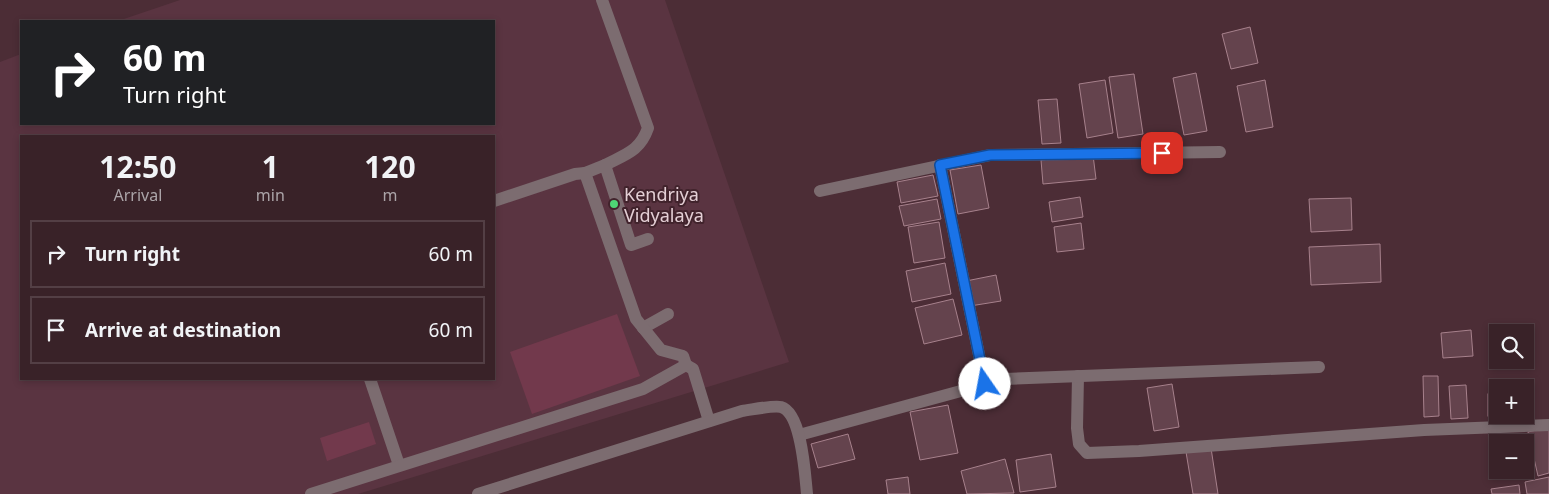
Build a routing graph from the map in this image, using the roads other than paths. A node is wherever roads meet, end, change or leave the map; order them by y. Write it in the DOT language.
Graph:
graph roads {
  1 [pos="602,0"];
  2 [pos="1220,152"];
  3 [pos="606,165"];
  4 [pos="940,165"];
  5 [pos="585,173"];
  6 [pos="820,191"];
  7 [pos="495,201"];
  8 [pos="648,239"];
  9 [pos="668,314"];
  10 [pos="643,328"];
  11 [pos="686,364"];
  12 [pos="1319,367"];
  13 [pos="1078,376"];
  14 [pos="370,380"];
  15 [pos="985,384"];
  16 [pos="709,421"];
  17 [pos="1549,425"];
  18 [pos="799,435"];
  19 [pos="399,465"];
  20 [pos="311,494"];
  21 [pos="478,494"];
  22 [pos="807,494"];
  1 -- 3 [label="street"];
  2 -- 4 [label="street"];
  3 -- 5 [label="street"];
  3 -- 8 [label="street"];
  4 -- 6 [label="street"];
  4 -- 15 [label="street"];
  5 -- 7 [label="street"];
  5 -- 10 [label="street"];
  9 -- 10 [label="street"];
  10 -- 11 [label="street"];
  11 -- 16 [label="street"];
  11 -- 19 [label="street"];
  12 -- 13 [label="street"];
  13 -- 15 [label="street"];
  13 -- 17 [label="street"];
  14 -- 19 [label="street"];
  15 -- 18 [label="street"];
  16 -- 18 [label="street"];
  16 -- 21 [label="street"];
  18 -- 22 [label="street"];
  19 -- 20 [label="street"];
}
